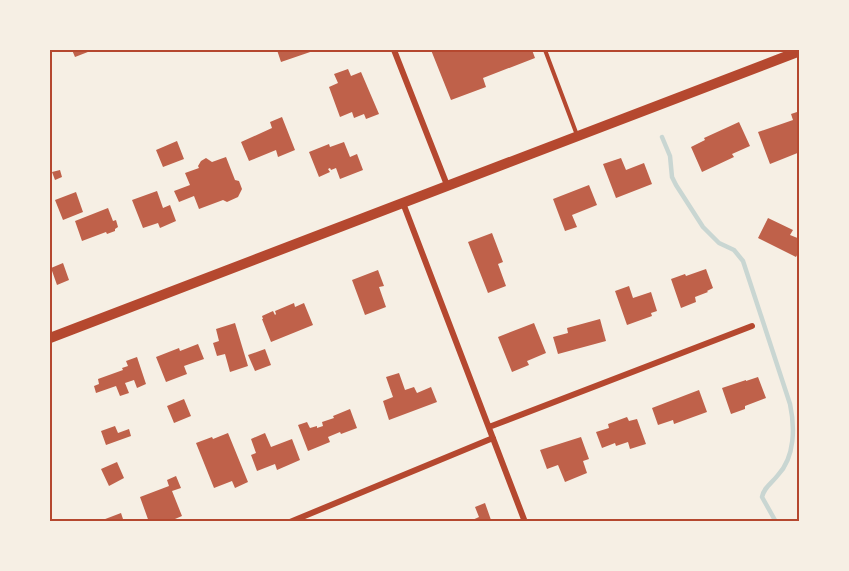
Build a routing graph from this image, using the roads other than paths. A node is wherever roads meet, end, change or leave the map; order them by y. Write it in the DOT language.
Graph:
graph roads {
  1 [pos="394,50"];
  2 [pos="545,50"];
  3 [pos="800,51"];
  4 [pos="577,135"];
  5 [pos="447,185"];
  6 [pos="403,203"];
  7 [pos="752,326"];
  8 [pos="50,338"];
  9 [pos="489,427"];
  10 [pos="493,438"];
  11 [pos="290,522"];
  12 [pos="525,522"];
  1 -- 5 [label="street"];
  2 -- 4 [label="lane"];
  3 -- 4 [label="street"];
  4 -- 5 [label="street"];
  5 -- 6 [label="street"];
  6 -- 8 [label="street"];
  6 -- 9 [label="street"];
  7 -- 9 [label="street"];
  9 -- 10 [label="street"];
  10 -- 11 [label="street"];
  10 -- 12 [label="street"];
}
